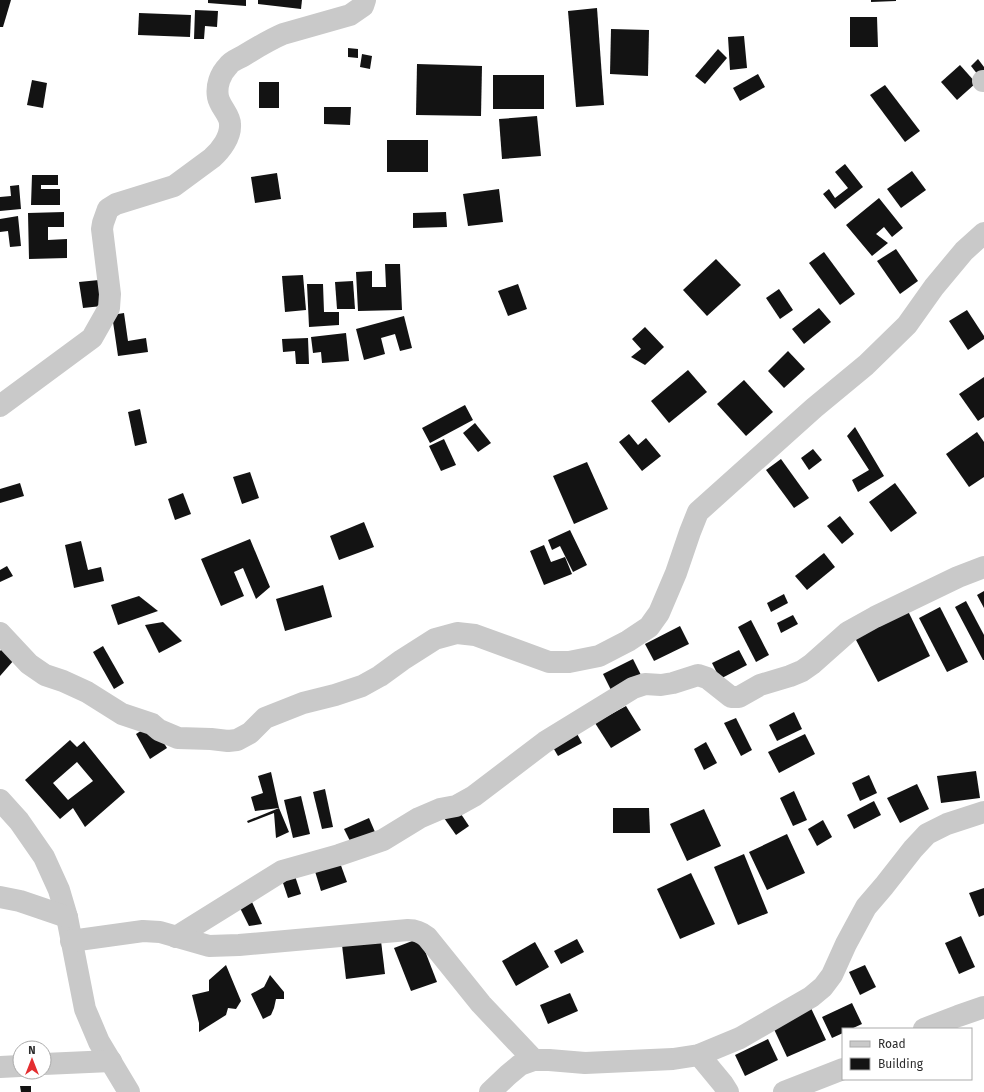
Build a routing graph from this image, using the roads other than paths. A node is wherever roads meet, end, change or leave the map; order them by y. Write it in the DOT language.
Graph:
graph roads {
  1 [pos="365,0"];
  2 [pos="984,233"];
  3 [pos="0,406"];
  4 [pos="984,567"];
  5 [pos="0,633"];
  6 [pos="0,800"];
  7 [pos="984,812"];
  8 [pos="0,897"];
  9 [pos="67,917"];
  10 [pos="176,936"];
  11 [pos="71,940"];
  12 [pos="984,995"];
  13 [pos="984,1007"];
  14 [pos="958,1016"];
  15 [pos="927,1028"];
  16 [pos="700,1055"];
  17 [pos="534,1060"];
  18 [pos="111,1061"];
  19 [pos="52,1064"];
  20 [pos="12,1066"];
  21 [pos="0,1067"];
  22 [pos="842,1069"];
  23 [pos="129,1092"];
  24 [pos="490,1092"];
  25 [pos="728,1092"];
  26 [pos="784,1092"];
  1 -- 3 [label="street"];
  2 -- 5 [label="street"];
  4 -- 10 [label="street"];
  6 -- 9 [label="street"];
  7 -- 16 [label="street"];
  8 -- 9 [label="street"];
  9 -- 11 [label="street"];
  10 -- 11 [label="street"];
  10 -- 17 [label="street"];
  11 -- 18 [label="street"];
  12 -- 14 [label="street"];
  13 -- 14 [label="street"];
  14 -- 15 [label="street"];
  16 -- 17 [label="street"];
  16 -- 25 [label="street"];
  17 -- 24 [label="street"];
  18 -- 19 [label="street"];
  18 -- 23 [label="street"];
  20 -- 21 [label="street"];
  22 -- 26 [label="street"];
}
